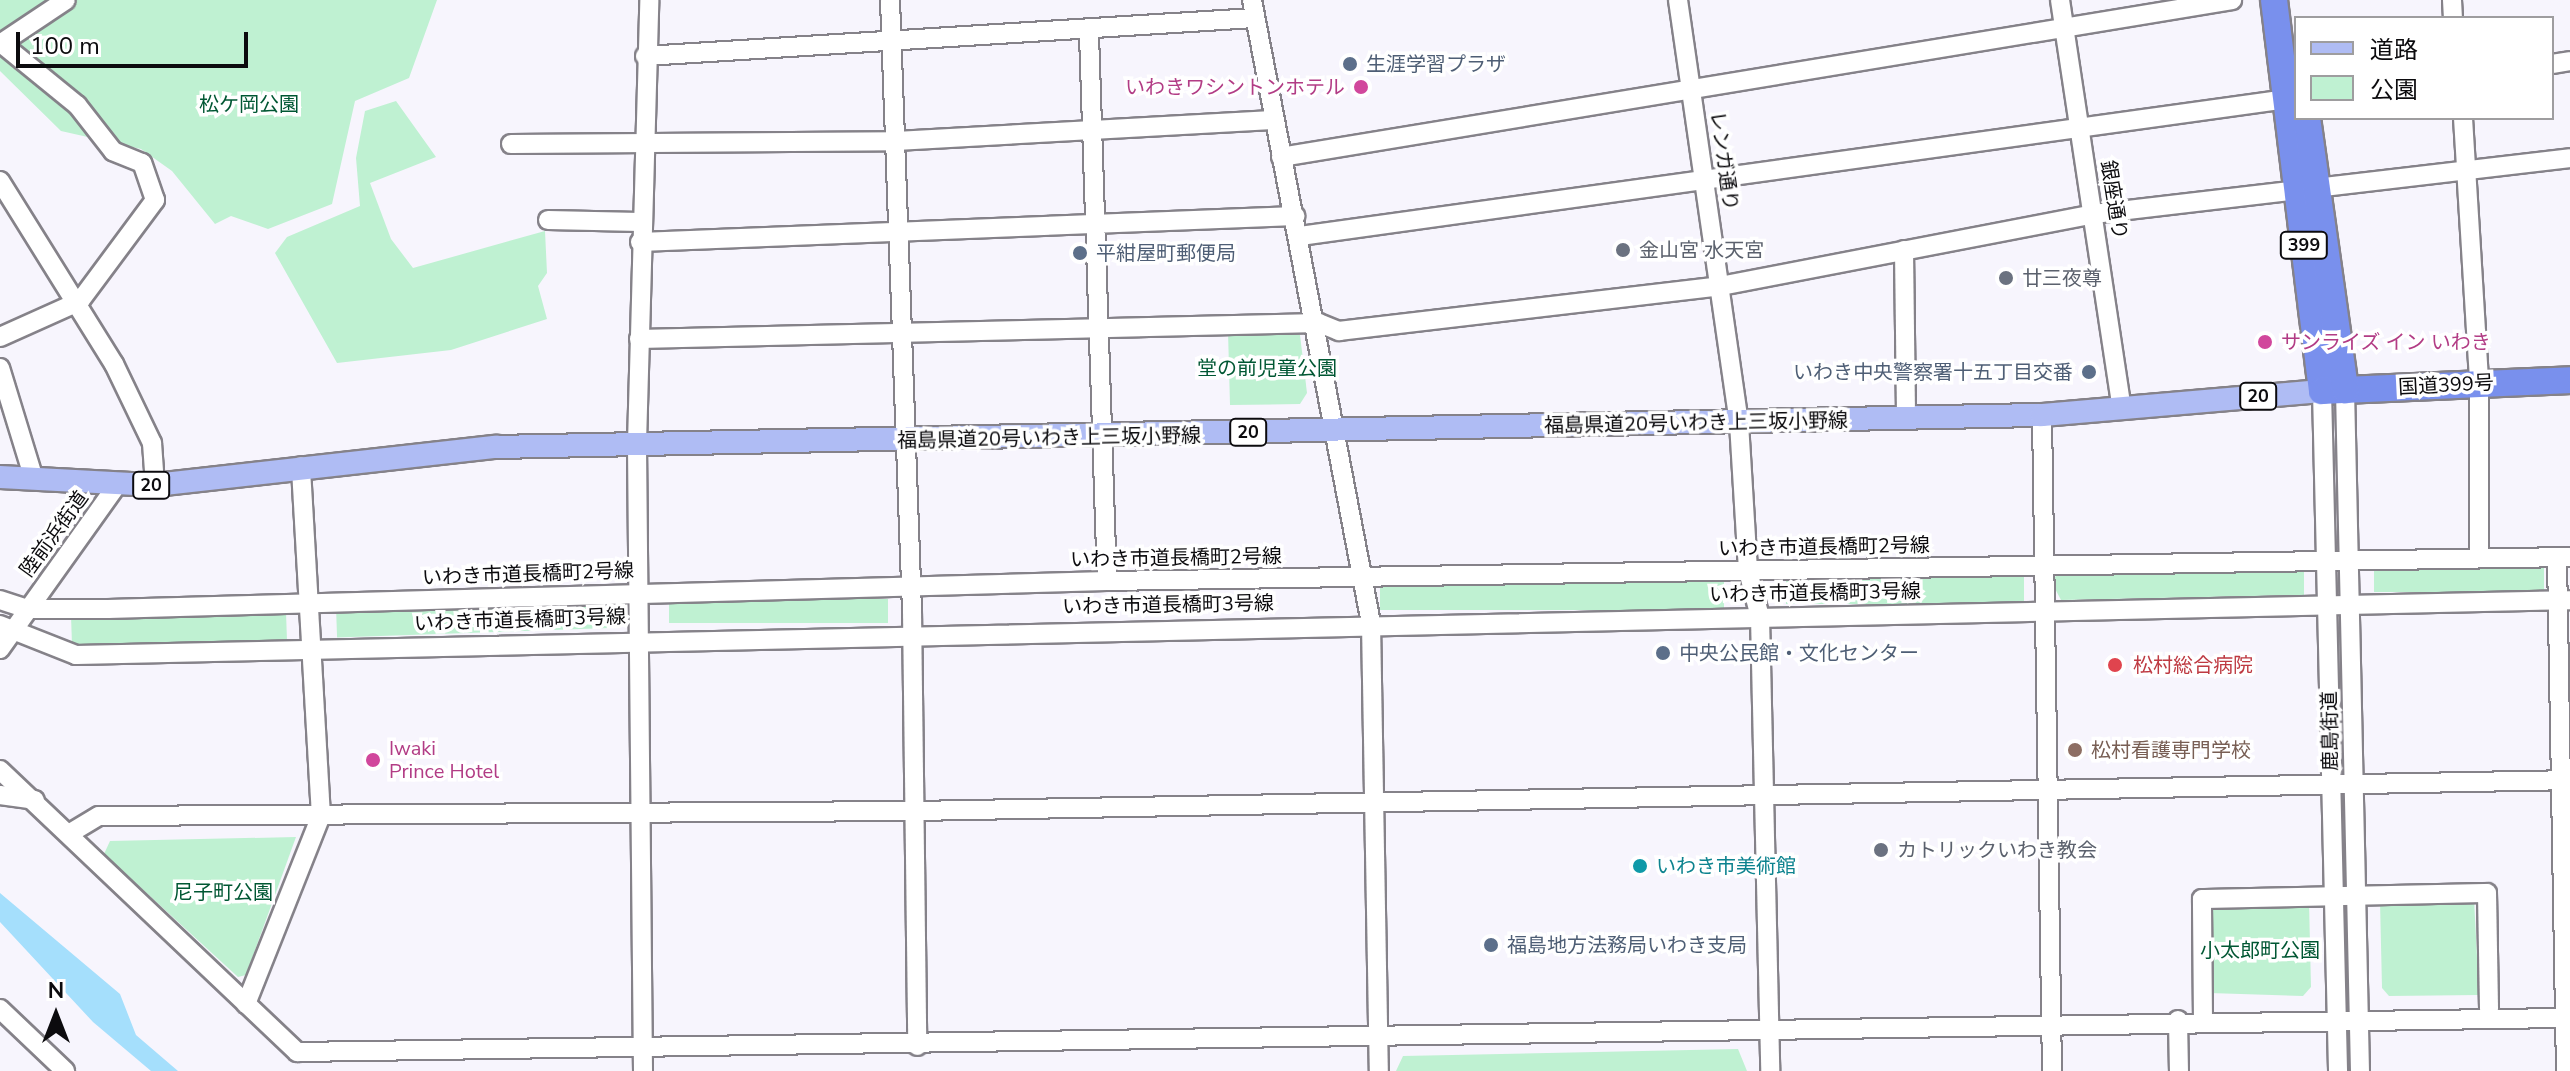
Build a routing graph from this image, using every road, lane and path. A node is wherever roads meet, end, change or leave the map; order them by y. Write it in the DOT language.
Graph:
graph roads {
  1 [pos="66,0"];
  2 [pos="649,0"];
  3 [pos="890,0"];
  4 [pos="1678,0"];
  5 [pos="2060,0"];
  6 [pos="2232,0"];
  7 [pos="2274,0"];
  8 [pos="2291,0"];
  9 [pos="1253,9"];
  10 [pos="2294,22"];
  11 [pos="2065,29"];
  12 [pos="1089,34"];
  13 [pos="1,44"];
  14 [pos="893,45"];
  15 [pos="645,56"];
  16 [pos="1692,89"];
  17 [pos="2291,98"];
  18 [pos="1272,120"];
  19 [pos="2295,120"];
  20 [pos="2307,120"];
  21 [pos="2463,120"];
  22 [pos="2080,129"];
  23 [pos="1092,134"];
  24 [pos="896,141"];
  25 [pos="511,144"];
  26 [pos="641,148"];
  27 [pos="1281,157"];
  28 [pos="2570,158"];
  29 [pos="2470,171"];
  30 [pos="1704,179"];
  31 [pos="0,181"];
  32 [pos="2307,191"];
  33 [pos="2094,214"];
  34 [pos="1295,216"];
  35 [pos="548,220"];
  36 [pos="640,222"];
  37 [pos="1094,223"];
  38 [pos="898,232"];
  39 [pos="1300,236"];
  40 [pos="640,242"];
  41 [pos="1904,250"];
  42 [pos="1721,286"];
  43 [pos="80,301"];
  44 [pos="1319,323"];
  45 [pos="1098,329"];
  46 [pos="902,334"];
  47 [pos="0,337"];
  48 [pos="639,339"];
  49 [pos="0,368"];
  50 [pos="2570,380"];
  51 [pos="2479,383"];
  52 [pos="2333,391"];
  53 [pos="2122,408"];
  54 [pos="2042,415"];
  55 [pos="1906,417"];
  56 [pos="1739,423"];
  57 [pos="1334,430"];
  58 [pos="1101,437"];
  59 [pos="907,442"];
  60 [pos="637,443"];
  61 [pos="301,467"];
  62 [pos="0,477"];
  63 [pos="34,479"];
  64 [pos="117,485"];
  65 [pos="155,485"];
  66 [pos="2479,557"];
  67 [pos="2564,557"];
  68 [pos="2326,560"];
  69 [pos="2350,560"];
  70 [pos="2044,566"];
  71 [pos="1748,571"];
  72 [pos="1360,576"];
  73 [pos="1107,581"];
  74 [pos="911,586"];
  75 [pos="637,592"];
  76 [pos="0,600"];
  77 [pos="2564,600"];
  78 [pos="2327,602"];
  79 [pos="2350,602"];
  80 [pos="313,604"];
  81 [pos="28,609"];
  82 [pos="2046,609"];
  83 [pos="1760,617"];
  84 [pos="1371,623"];
  85 [pos="7,628"];
  86 [pos="912,633"];
  87 [pos="637,639"];
  88 [pos="314,648"];
  89 [pos="0,649"];
  90 [pos="0,770"];
  91 [pos="2565,780"];
  92 [pos="2331,786"];
  93 [pos="2353,786"];
  94 [pos="2046,791"];
  95 [pos="0,795"];
  96 [pos="1764,795"];
  97 [pos="35,800"];
  98 [pos="1374,800"];
  99 [pos="915,811"];
  100 [pos="640,812"];
  101 [pos="321,816"];
  102 [pos="72,832"];
  103 [pos="2357,894"];
  104 [pos="2333,895"];
  105 [pos="2566,903"];
  106 [pos="246,1004"];
  107 [pos="0,1009"];
  108 [pos="2489,1009"];
  109 [pos="2568,1018"];
  110 [pos="2338,1019"];
  111 [pos="2359,1019"];
  112 [pos="2178,1020"];
  113 [pos="2203,1020"];
  114 [pos="2051,1021"];
  115 [pos="1769,1029"];
  116 [pos="1378,1036"];
  117 [pos="917,1046"];
  118 [pos="643,1049"];
  119 [pos="65,1071"];
  120 [pos="643,1071"];
  121 [pos="1379,1071"];
  122 [pos="1770,1071"];
  123 [pos="2052,1071"];
  124 [pos="2179,1071"];
  125 [pos="2338,1071"];
  126 [pos="2360,1071"];
  127 [pos="2566,1071"];
  1 -- 13 [label="street"];
  2 -- 15 [label="street"];
  3 -- 14 [label="street"];
  4 -- 16 [label="street, レンガ通り"];
  5 -- 11 [label="street, 銀座通り"];
  6 -- 11 [label="street"];
  7 -- 17 [label="highway, 399"];
  8 -- 10 [label="highway"];
  9 -- 12 [label="street"];
  9 -- 18 [label="street"];
  11 -- 16 [label="street"];
  11 -- 22 [label="street, 銀座通り"];
  12 -- 14 [label="street"];
  12 -- 23 [label="street"];
  13 -- 43 [label="street"];
  14 -- 15 [label="street"];
  14 -- 24 [label="street"];
  15 -- 26 [label="street"];
  16 -- 27 [label="street"];
  16 -- 30 [label="street, レンガ通り"];
  17 -- 22 [label="street"];
  18 -- 23 [label="street"];
  18 -- 27 [label="street"];
  19 -- 32 [label="highway, 399"];
  20 -- 32 [label="highway, 399"];
  21 -- 29 [label="street"];
  22 -- 30 [label="street"];
  22 -- 33 [label="street, 銀座通り"];
  23 -- 24 [label="street"];
  23 -- 37 [label="street"];
  24 -- 26 [label="street"];
  24 -- 38 [label="street"];
  25 -- 26 [label="street"];
  26 -- 36 [label="street"];
  27 -- 34 [label="street"];
  28 -- 29 [label="street"];
  29 -- 32 [label="street"];
  29 -- 51 [label="street"];
  30 -- 39 [label="street"];
  30 -- 42 [label="street, レンガ通り"];
  31 -- 43 [label="street"];
  32 -- 33 [label="street"];
  32 -- 52 [label="highway, 399"];
  33 -- 41 [label="street"];
  33 -- 53 [label="street, 銀座通り"];
  34 -- 37 [label="street"];
  34 -- 39 [label="street"];
  35 -- 36 [label="street"];
  36 -- 40 [label="street"];
  37 -- 38 [label="street"];
  37 -- 45 [label="street"];
  38 -- 40 [label="street"];
  38 -- 46 [label="street"];
  39 -- 44 [label="street"];
  40 -- 48 [label="street"];
  41 -- 42 [label="street"];
  41 -- 55 [label="street"];
  42 -- 44 [label="street"];
  42 -- 56 [label="street, レンガ通り"];
  43 -- 47 [label="street"];
  43 -- 65 [label="street"];
  44 -- 45 [label="street"];
  44 -- 57 [label="street"];
  45 -- 46 [label="street"];
  45 -- 58 [label="street"];
  46 -- 48 [label="street"];
  46 -- 59 [label="street"];
  48 -- 60 [label="street"];
  49 -- 63 [label="street"];
  50 -- 51 [label="highway, 国道399号"];
  51 -- 52 [label="highway, 国道399号"];
  51 -- 66 [label="street"];
  52 -- 53 [label="main road, 福島県道20号いわき上三坂小野線 / 20"];
  52 -- 68 [label="street, 鹿島街道"];
  52 -- 69 [label="street, 鹿島街道"];
  53 -- 54 [label="main road, 福島県道20号いわき上三坂小野線 / 20"];
  54 -- 55 [label="main road, 福島県道20号いわき上三坂小野線 / 20"];
  54 -- 70 [label="street"];
  55 -- 56 [label="main road, 福島県道20号いわき上三坂小野線 / 20"];
  56 -- 57 [label="main road, 福島県道20号いわき上三坂小野線 / 20"];
  56 -- 71 [label="street, レンガ通り"];
  57 -- 58 [label="main road, 福島県道20号いわき上三坂小野線 / 20"];
  57 -- 72 [label="street"];
  58 -- 59 [label="main road, 福島県道20号いわき上三坂小野線 / 20"];
  58 -- 73 [label="street"];
  59 -- 60 [label="main road, 福島県道20号いわき上三坂小野線 / 20"];
  59 -- 74 [label="street"];
  60 -- 61 [label="main road, 福島県道20号いわき上三坂小野線 / 20"];
  60 -- 75 [label="street"];
  61 -- 65 [label="main road, 福島県道20号いわき上三坂小野線 / 20"];
  61 -- 80 [label="street"];
  62 -- 63 [label="main road, 福島県道20号いわき上三坂小野線 / 20"];
  63 -- 64 [label="main road, 福島県道20号いわき上三坂小野線 / 20"];
  64 -- 65 [label="main road, 福島県道20号いわき上三坂小野線 / 20"];
  64 -- 81 [label="street, 陸前浜街道"];
  66 -- 67 [label="street, いわき市道長橋町2号線"];
  66 -- 69 [label="street, いわき市道長橋町2号線"];
  67 -- 77 [label="street"];
  68 -- 69 [label="street, いわき市道長橋町2号線"];
  68 -- 70 [label="street, いわき市道長橋町2号線"];
  68 -- 78 [label="street, 鹿島街道"];
  69 -- 79 [label="street, 鹿島街道"];
  70 -- 71 [label="street, いわき市道長橋町2号線"];
  70 -- 82 [label="street"];
  71 -- 72 [label="street, いわき市道長橋町2号線"];
  71 -- 83 [label="street, レンガ通り"];
  72 -- 73 [label="street, いわき市道長橋町2号線"];
  72 -- 84 [label="street"];
  73 -- 74 [label="street, いわき市道長橋町2号線"];
  74 -- 75 [label="street, いわき市道長橋町2号線"];
  74 -- 86 [label="street"];
  75 -- 80 [label="street, いわき市道長橋町2号線"];
  75 -- 87 [label="street"];
  76 -- 81 [label="street, いわき市道長橋町2号線"];
  77 -- 79 [label="street, いわき市道長橋町3号線"];
  77 -- 91 [label="street"];
  78 -- 79 [label="street, いわき市道長橋町3号線"];
  78 -- 82 [label="street, いわき市道長橋町3号線"];
  78 -- 92 [label="street, 鹿島街道"];
  79 -- 93 [label="street, 鹿島街道"];
  80 -- 81 [label="street, いわき市道長橋町2号線"];
  80 -- 88 [label="street"];
  81 -- 85 [label="street, 陸前浜街道"];
  82 -- 83 [label="street, いわき市道長橋町3号線"];
  82 -- 94 [label="street"];
  83 -- 84 [label="street, いわき市道長橋町3号線"];
  83 -- 96 [label="street, レンガ通り"];
  84 -- 86 [label="street, いわき市道長橋町3号線"];
  84 -- 98 [label="street"];
  85 -- 88 [label="street, いわき市道長橋町3号線"];
  85 -- 89 [label="street, 陸前浜街道"];
  86 -- 87 [label="street, いわき市道長橋町3号線"];
  86 -- 99 [label="street"];
  87 -- 88 [label="street, いわき市道長橋町3号線"];
  87 -- 100 [label="street"];
  88 -- 101 [label="street"];
  90 -- 97 [label="street"];
  91 -- 93 [label="street"];
  91 -- 105 [label="street"];
  92 -- 93 [label="street"];
  92 -- 94 [label="street"];
  92 -- 104 [label="street, 鹿島街道"];
  93 -- 103 [label="street, 鹿島街道"];
  94 -- 96 [label="street"];
  94 -- 114 [label="street"];
  95 -- 97 [label="street"];
  96 -- 98 [label="street"];
  96 -- 115 [label="street, レンガ通り"];
  97 -- 102 [label="street"];
  98 -- 99 [label="street"];
  98 -- 116 [label="street"];
  99 -- 100 [label="street"];
  99 -- 117 [label="street"];
  100 -- 101 [label="street"];
  100 -- 118 [label="street"];
  101 -- 102 [label="street"];
  101 -- 106 [label="street"];
  102 -- 106 [label="street"];
  103 -- 104 [label="street"];
  103 -- 108 [label="street"];
  103 -- 111 [label="street, 鹿島街道"];
  104 -- 110 [label="street, 鹿島街道"];
  104 -- 113 [label="street"];
  105 -- 109 [label="street"];
  106 -- 118 [label="street"];
  107 -- 119 [label="street"];
  109 -- 111 [label="street"];
  109 -- 127 [label="street"];
  110 -- 111 [label="street"];
  110 -- 113 [label="street"];
  110 -- 125 [label="street, 鹿島街道"];
  111 -- 126 [label="street, 鹿島街道"];
  112 -- 113 [label="street"];
  112 -- 114 [label="street"];
  112 -- 124 [label="street"];
  114 -- 115 [label="street"];
  114 -- 123 [label="street"];
  115 -- 116 [label="street"];
  115 -- 122 [label="street, レンガ通り"];
  116 -- 117 [label="street"];
  116 -- 121 [label="street"];
  117 -- 118 [label="street"];
  118 -- 120 [label="street"];
}
